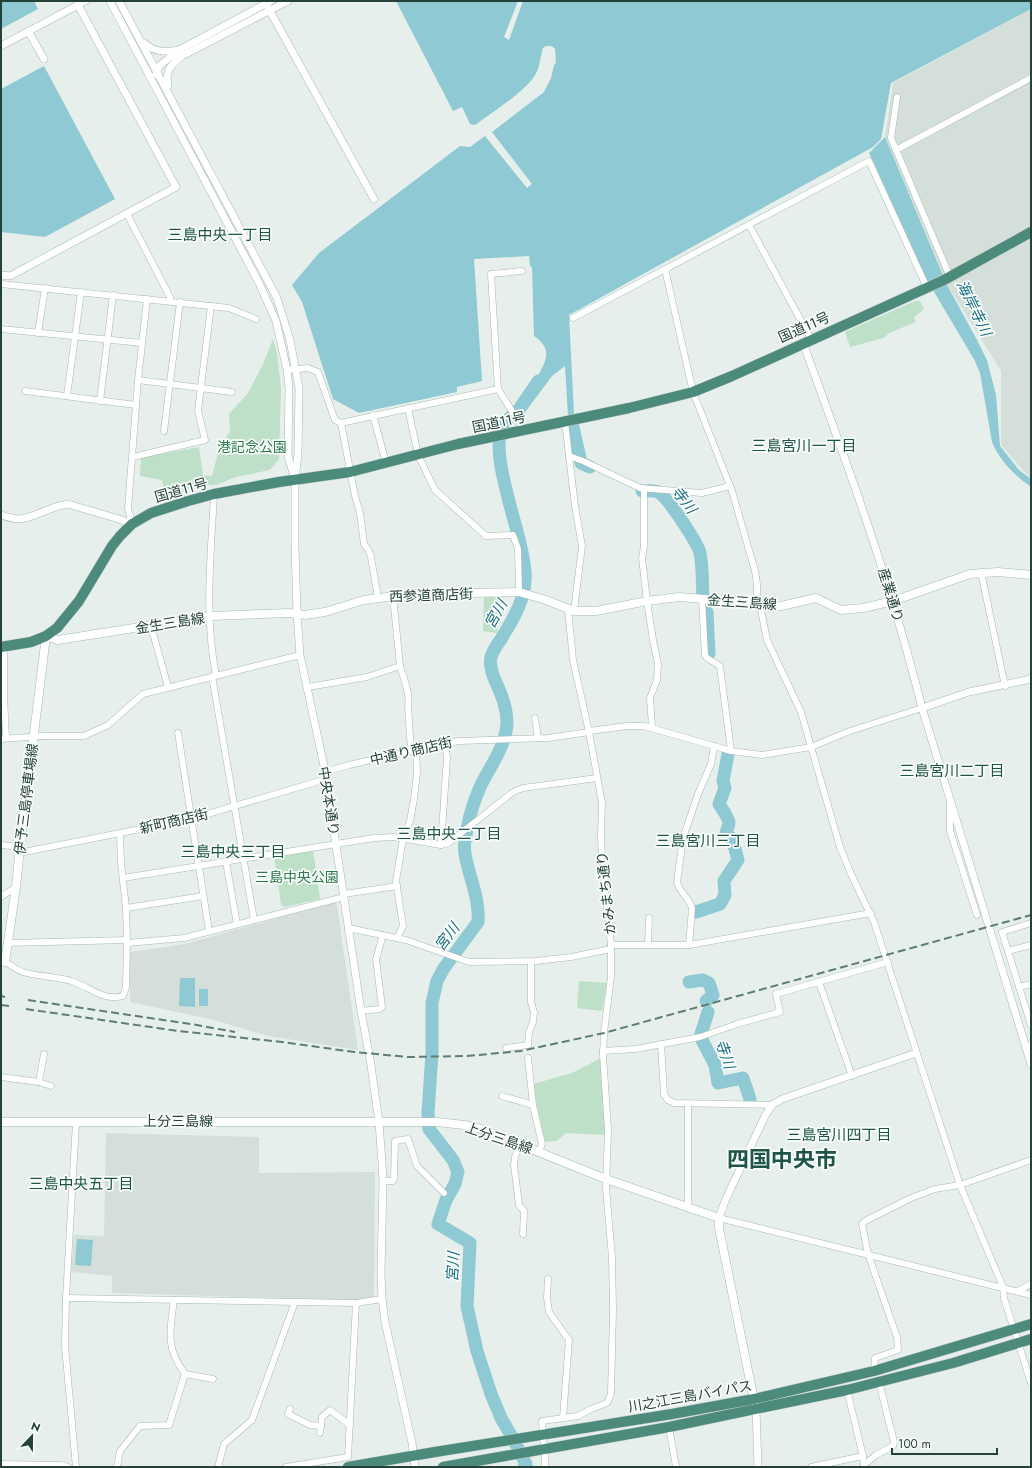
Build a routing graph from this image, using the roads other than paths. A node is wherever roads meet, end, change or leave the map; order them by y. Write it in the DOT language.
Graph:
graph roads {
  1 [pos="86,1"];
  2 [pos="110,1"];
  3 [pos="119,1"];
  4 [pos="288,1"];
  5 [pos="269,2"];
  6 [pos="78,5"];
  7 [pos="270,11"];
  8 [pos="28,31"];
  9 [pos="138,37"];
  10 [pos="1,46"];
  11 [pos="137,52"];
  12 [pos="180,53"];
  13 [pos="44,59"];
  14 [pos="162,64"];
  15 [pos="154,65"];
  16 [pos="157,72"];
  17 [pos="1031,78"];
  18 [pos="898,97"];
  19 [pos="162,99"];
  20 [pos="172,99"];
  21 [pos="896,150"];
  22 [pos="374,198"];
  23 [pos="127,214"];
  24 [pos="749,225"];
  25 [pos="1031,232"];
  26 [pos="665,269"];
  27 [pos="522,271"];
  28 [pos="1,275"];
  29 [pos="947,278"];
  30 [pos="1,284"];
  31 [pos="929,287"];
  32 [pos="45,288"];
  33 [pos="81,292"];
  34 [pos="113,295"];
  35 [pos="147,299"];
  36 [pos="170,301"];
  37 [pos="180,302"];
  38 [pos="211,306"];
  39 [pos="573,318"];
  40 [pos="256,319"];
  41 [pos="1,330"];
  42 [pos="38,333"];
  43 [pos="75,337"];
  44 [pos="108,340"];
  45 [pos="807,341"];
  46 [pos="142,343"];
  47 [pos="296,369"];
  48 [pos="287,370"];
  49 [pos="138,380"];
  50 [pos="170,384"];
  51 [pos="200,388"];
  52 [pos="498,389"];
  53 [pos="25,391"];
  54 [pos="232,392"];
  55 [pos="693,392"];
  56 [pos="67,396"];
  57 [pos="100,401"];
  58 [pos="136,405"];
  59 [pos="408,408"];
  60 [pos="374,415"];
  61 [pos="565,422"];
  62 [pos="341,423"];
  63 [pos="519,430"];
  64 [pos="164,431"];
  65 [pos="418,455"];
  66 [pos="133,456"];
  67 [pos="569,456"];
  68 [pos="386,463"];
  69 [pos="350,472"];
  70 [pos="295,480"];
  71 [pos="730,486"];
  72 [pos="644,491"];
  73 [pos="214,494"];
  74 [pos="1,515"];
  75 [pos="132,524"];
  76 [pos="981,572"];
  77 [pos="1031,575"];
  78 [pos="524,593"];
  79 [pos="393,596"];
  80 [pos="378,598"];
  81 [pos="702,600"];
  82 [pos="647,601"];
  83 [pos="893,601"];
  84 [pos="757,603"];
  85 [pos="571,610"];
  86 [pos="296,614"];
  87 [pos="210,616"];
  88 [pos="152,626"];
  89 [pos="46,636"];
  90 [pos="2,647"];
  91 [pos="300,655"];
  92 [pos="400,666"];
  93 [pos="214,676"];
  94 [pos="1031,679"];
  95 [pos="1004,686"];
  96 [pos="308,687"];
  97 [pos="168,688"];
  98 [pos="922,708"];
  99 [pos="535,718"];
  100 [pos="652,727"];
  101 [pos="589,732"];
  102 [pos="178,733"];
  103 [pos="34,737"];
  104 [pos="538,738"];
  105 [pos="3,739"];
  106 [pos="445,743"];
  107 [pos="714,746"];
  108 [pos="811,747"];
  109 [pos="413,751"];
  110 [pos="731,751"];
  111 [pos="325,776"];
  112 [pos="597,778"];
  113 [pos="950,800"];
  114 [pos="234,806"];
  115 [pos="191,818"];
  116 [pos="120,833"];
  117 [pos="403,839"];
  118 [pos="336,843"];
  119 [pos="1,845"];
  120 [pos="441,845"];
  121 [pos="20,850"];
  122 [pos="243,860"];
  123 [pos="226,862"];
  124 [pos="199,866"];
  125 [pos="123,878"];
  126 [pos="397,886"];
  127 [pos="16,887"];
  128 [pos="344,895"];
  129 [pos="203,896"];
  130 [pos="1,897"];
  131 [pos="126,908"];
  132 [pos="871,913"];
  133 [pos="977,915"];
  134 [pos="649,918"];
  135 [pos="254,920"];
  136 [pos="1031,923"];
  137 [pos="237,924"];
  138 [pos="348,928"];
  139 [pos="209,931"];
  140 [pos="383,935"];
  141 [pos="397,938"];
  142 [pos="127,941"];
  143 [pos="8,943"];
  144 [pos="648,945"];
  145 [pos="689,945"];
  146 [pos="1031,945"];
  147 [pos="611,947"];
  148 [pos="1008,951"];
  149 [pos="3,962"];
  150 [pos="531,962"];
  151 [pos="888,962"];
  152 [pos="819,982"];
  153 [pos="1031,984"];
  154 [pos="1019,987"];
  155 [pos="361,1011"];
  156 [pos="1031,1023"];
  157 [pos="661,1044"];
  158 [pos="1031,1044"];
  159 [pos="506,1048"];
  160 [pos="603,1051"];
  161 [pos="916,1053"];
  162 [pos="44,1054"];
  163 [pos="1028,1054"];
  164 [pos="528,1058"];
  165 [pos="1031,1064"];
  166 [pos="1,1076"];
  167 [pos="852,1076"];
  168 [pos="39,1082"];
  169 [pos="51,1086"];
  170 [pos="502,1096"];
  171 [pos="688,1104"];
  172 [pos="533,1105"];
  173 [pos="772,1105"];
  174 [pos="1,1122"];
  175 [pos="76,1122"];
  176 [pos="379,1122"];
  177 [pos="520,1144"];
  178 [pos="539,1152"];
  179 [pos="1031,1160"];
  180 [pos="606,1179"];
  181 [pos="383,1181"];
  182 [pos="960,1185"];
  183 [pos="444,1193"];
  184 [pos="688,1208"];
  185 [pos="719,1218"];
  186 [pos="523,1234"];
  187 [pos="868,1254"];
  188 [pos="548,1279"];
  189 [pos="1031,1284"];
  190 [pos="1003,1287"];
  191 [pos="1018,1291"];
  192 [pos="1031,1294"];
  193 [pos="66,1298"];
  194 [pos="382,1299"];
  195 [pos="174,1300"];
  196 [pos="295,1302"];
  197 [pos="356,1303"];
  198 [pos="1031,1324"];
  199 [pos="1014,1330"];
  200 [pos="1031,1339"];
  201 [pos="1019,1343"];
  202 [pos="874,1371"];
  203 [pos="185,1374"];
  204 [pos="213,1379"];
  205 [pos="879,1382"];
  206 [pos="1031,1383"];
  207 [pos="846,1390"];
  208 [pos="754,1399"];
  209 [pos="290,1409"];
  210 [pos="756,1409"];
  211 [pos="563,1418"];
  212 [pos="350,1424"];
  213 [pos="669,1427"];
  214 [pos="542,1435"];
  215 [pos="544,1449"];
  216 [pos="414,1455"];
  217 [pos="863,1456"];
  218 [pos="1,1464"];
  219 [pos="864,1466"];
  220 [pos="68,1467"];
  221 [pos="76,1467"];
  222 [pos="117,1467"];
  223 [pos="218,1467"];
  224 [pos="286,1467"];
  225 [pos="348,1467"];
  226 [pos="415,1467"];
  227 [pos="443,1467"];
  228 [pos="545,1467"];
  229 [pos="676,1467"];
  230 [pos="758,1467"];
  231 [pos="810,1467"];
  1 -- 6 [label="street"];
  2 -- 11 [label="street"];
  3 -- 9 [label="street"];
  4 -- 7 [label="street"];
  5 -- 7 [label="street"];
  5 -- 12 [label="street"];
  6 -- 8 [label="street"];
  6 -- 23 [label="street"];
  7 -- 12 [label="street"];
  7 -- 22 [label="street"];
  8 -- 10 [label="street"];
  8 -- 13 [label="street"];
  9 -- 12 [label="street"];
  9 -- 15 [label="street"];
  11 -- 15 [label="street"];
  11 -- 19 [label="street"];
  12 -- 14 [label="street"];
  12 -- 20 [label="street"];
  14 -- 15 [label="street"];
  14 -- 16 [label="street"];
  15 -- 16 [label="street"];
  16 -- 19 [label="street"];
  16 -- 20 [label="street"];
  17 -- 21 [label="street"];
  18 -- 21 [label="street"];
  19 -- 48 [label="street"];
  20 -- 47 [label="street"];
  21 -- 29 [label="street"];
  23 -- 28 [label="street"];
  23 -- 36 [label="street"];
  24 -- 26 [label="street"];
  24 -- 31 [label="street"];
  24 -- 45 [label="street"];
  25 -- 29 [label="highway, 国道11号"];
  26 -- 39 [label="street"];
  26 -- 55 [label="street"];
  27 -- 52 [label="street"];
  29 -- 31 [label="highway, 国道11号"];
  30 -- 32 [label="street"];
  31 -- 45 [label="highway, 国道11号"];
  32 -- 33 [label="street"];
  32 -- 42 [label="street"];
  33 -- 34 [label="street"];
  33 -- 43 [label="street"];
  34 -- 35 [label="street"];
  34 -- 44 [label="street"];
  35 -- 36 [label="street"];
  35 -- 46 [label="street"];
  36 -- 37 [label="street"];
  37 -- 38 [label="street"];
  37 -- 50 [label="street"];
  38 -- 40 [label="street"];
  38 -- 51 [label="street"];
  41 -- 42 [label="street"];
  42 -- 43 [label="street"];
  43 -- 44 [label="street"];
  43 -- 56 [label="street"];
  44 -- 46 [label="street"];
  44 -- 57 [label="street"];
  45 -- 55 [label="highway, 国道11号"];
  45 -- 83 [label="street, 産業通り"];
  46 -- 49 [label="street"];
  47 -- 48 [label="street"];
  47 -- 62 [label="street"];
  47 -- 70 [label="street"];
  48 -- 70 [label="street"];
  49 -- 50 [label="street"];
  49 -- 58 [label="street"];
  50 -- 51 [label="street"];
  50 -- 64 [label="street"];
  51 -- 54 [label="street"];
  51 -- 66 [label="street"];
  52 -- 59 [label="street"];
  52 -- 63 [label="street"];
  53 -- 56 [label="street"];
  55 -- 61 [label="highway, 国道11号"];
  55 -- 71 [label="street"];
  56 -- 57 [label="street"];
  57 -- 58 [label="street"];
  58 -- 66 [label="street"];
  59 -- 60 [label="street"];
  59 -- 65 [label="street"];
  60 -- 62 [label="street"];
  60 -- 68 [label="street"];
  61 -- 63 [label="highway, 国道11号"];
  61 -- 67 [label="street, かみまち通り"];
  62 -- 69 [label="street"];
  63 -- 65 [label="highway, 国道11号"];
  65 -- 68 [label="highway, 国道11号"];
  65 -- 78 [label="street"];
  66 -- 75 [label="street"];
  67 -- 72 [label="street"];
  67 -- 85 [label="street, かみまち通り"];
  68 -- 69 [label="highway, 国道11号"];
  69 -- 70 [label="highway, 国道11号"];
  69 -- 80 [label="street"];
  70 -- 73 [label="highway, 国道11号"];
  70 -- 86 [label="street, 中央本通り"];
  71 -- 72 [label="street"];
  71 -- 84 [label="street"];
  72 -- 82 [label="street"];
  73 -- 75 [label="highway, 国道11号"];
  73 -- 87 [label="street"];
  74 -- 75 [label="street"];
  75 -- 89 [label="highway, 国道11号"];
  76 -- 77 [label="main road, 金生三島線"];
  76 -- 83 [label="main road, 金生三島線"];
  76 -- 95 [label="street"];
  78 -- 79 [label="main road, 西参道商店街"];
  78 -- 85 [label="main road, 金生三島線"];
  79 -- 80 [label="main road, 西参道商店街"];
  79 -- 92 [label="street"];
  80 -- 86 [label="main road, 西参道商店街"];
  81 -- 82 [label="main road, 金生三島線"];
  81 -- 84 [label="main road, 金生三島線"];
  81 -- 110 [label="street"];
  82 -- 85 [label="main road, 金生三島線"];
  82 -- 100 [label="street"];
  83 -- 84 [label="main road, 金生三島線"];
  83 -- 98 [label="street, 産業通り"];
  84 -- 108 [label="street"];
  85 -- 101 [label="street, かみまち通り"];
  86 -- 87 [label="main road, 金生三島線"];
  86 -- 91 [label="street, 中央本通り"];
  87 -- 88 [label="main road, 金生三島線"];
  87 -- 93 [label="street"];
  88 -- 89 [label="main road, 金生三島線"];
  88 -- 97 [label="street"];
  89 -- 90 [label="highway, 国道11号"];
  89 -- 103 [label="main road, 伊予三島停車場線"];
  90 -- 105 [label="street"];
  91 -- 93 [label="street"];
  91 -- 96 [label="street, 中央本通り"];
  92 -- 96 [label="street"];
  92 -- 109 [label="street"];
  93 -- 97 [label="street"];
  93 -- 114 [label="street"];
  94 -- 95 [label="street"];
  95 -- 98 [label="street"];
  96 -- 111 [label="street, 中央本通り"];
  97 -- 103 [label="street"];
  98 -- 108 [label="street, 中通り商店街"];
  98 -- 113 [label="street, 産業通り"];
  99 -- 104 [label="street"];
  100 -- 101 [label="street, 中通り商店街"];
  100 -- 107 [label="street, 中通り商店街"];
  101 -- 104 [label="street, 中通り商店街"];
  101 -- 112 [label="street, かみまち通り"];
  102 -- 115 [label="street"];
  103 -- 105 [label="street"];
  103 -- 121 [label="main road, 伊予三島停車場線"];
  104 -- 106 [label="street, 中通り商店街"];
  106 -- 109 [label="street, 中通り商店街"];
  106 -- 120 [label="street"];
  107 -- 110 [label="street, 中通り商店街"];
  107 -- 145 [label="street"];
  108 -- 110 [label="street, 中通り商店街"];
  108 -- 132 [label="street"];
  109 -- 111 [label="street, 中通り商店街"];
  109 -- 117 [label="street"];
  111 -- 114 [label="street, 新町商店街"];
  111 -- 118 [label="street, 中央本通り"];
  112 -- 120 [label="street"];
  112 -- 147 [label="street, かみまち通り"];
  113 -- 133 [label="street"];
  113 -- 163 [label="street, 産業通り"];
  114 -- 115 [label="street, 新町商店街"];
  114 -- 122 [label="street"];
  115 -- 116 [label="street, 新町商店街"];
  115 -- 124 [label="street"];
  116 -- 121 [label="street, 新町商店街"];
  116 -- 125 [label="street"];
  117 -- 118 [label="street"];
  117 -- 120 [label="street"];
  117 -- 126 [label="street"];
  118 -- 122 [label="street"];
  118 -- 128 [label="street, 中央本通り"];
  119 -- 121 [label="street, 新町商店街"];
  121 -- 127 [label="main road, 伊予三島停車場線"];
  122 -- 123 [label="street"];
  122 -- 135 [label="street"];
  123 -- 124 [label="street"];
  123 -- 137 [label="street"];
  124 -- 125 [label="street"];
  124 -- 129 [label="street"];
  125 -- 131 [label="street"];
  126 -- 128 [label="street"];
  126 -- 141 [label="street"];
  127 -- 130 [label="street"];
  127 -- 143 [label="main road, 伊予三島停車場線"];
  128 -- 135 [label="street"];
  128 -- 138 [label="street, 中央本通り"];
  129 -- 131 [label="street"];
  129 -- 139 [label="street"];
  131 -- 142 [label="street"];
  132 -- 145 [label="street"];
  132 -- 151 [label="street"];
  134 -- 144 [label="street"];
  135 -- 137 [label="street"];
  136 -- 148 [label="street"];
  137 -- 139 [label="street"];
  138 -- 140 [label="street"];
  138 -- 155 [label="street, 中央本通り"];
  139 -- 142 [label="street"];
  140 -- 141 [label="street"];
  140 -- 155 [label="street"];
  141 -- 150 [label="street"];
  142 -- 143 [label="street"];
  142 -- 149 [label="street"];
  143 -- 149 [label="main road, 伊予三島停車場線"];
  144 -- 145 [label="street"];
  144 -- 147 [label="street"];
  146 -- 148 [label="street"];
  147 -- 150 [label="street"];
  147 -- 160 [label="street, かみまち通り"];
  148 -- 154 [label="street"];
  150 -- 159 [label="street"];
  151 -- 152 [label="street"];
  151 -- 161 [label="street"];
  152 -- 157 [label="street"];
  152 -- 167 [label="street"];
  153 -- 154 [label="street"];
  154 -- 156 [label="street"];
  155 -- 176 [label="street, 中央本通り"];
  157 -- 160 [label="street"];
  157 -- 171 [label="street"];
  158 -- 163 [label="street"];
  160 -- 180 [label="street, かみまち通り"];
  161 -- 167 [label="street"];
  161 -- 182 [label="street"];
  162 -- 168 [label="street"];
  163 -- 165 [label="street"];
  164 -- 172 [label="street"];
  166 -- 168 [label="street"];
  167 -- 173 [label="street"];
  168 -- 169 [label="street"];
  170 -- 172 [label="street"];
  171 -- 173 [label="street"];
  171 -- 184 [label="street"];
  172 -- 178 [label="street"];
  173 -- 185 [label="street"];
  174 -- 175 [label="main road, 上分三島線"];
  175 -- 176 [label="main road, 上分三島線"];
  175 -- 193 [label="street"];
  176 -- 177 [label="main road, 上分三島線"];
  176 -- 181 [label="street, 中央本通り"];
  177 -- 178 [label="main road, 上分三島線"];
  177 -- 186 [label="street"];
  178 -- 180 [label="main road, 上分三島線"];
  179 -- 182 [label="street"];
  180 -- 184 [label="main road, 上分三島線"];
  180 -- 211 [label="street, かみまち通り"];
  181 -- 183 [label="street"];
  181 -- 194 [label="street, 中央本通り"];
  182 -- 187 [label="street"];
  182 -- 190 [label="street"];
  184 -- 185 [label="main road, 上分三島線"];
  185 -- 187 [label="street"];
  185 -- 208 [label="main road"];
  187 -- 190 [label="street"];
  187 -- 202 [label="street"];
  188 -- 211 [label="street"];
  189 -- 191 [label="street"];
  190 -- 191 [label="street"];
  190 -- 199 [label="street"];
  191 -- 192 [label="street"];
  193 -- 195 [label="street"];
  193 -- 221 [label="street"];
  194 -- 197 [label="street"];
  194 -- 216 [label="street, 中央本通り"];
  195 -- 196 [label="street"];
  195 -- 203 [label="street"];
  196 -- 197 [label="street"];
  196 -- 223 [label="street"];
  197 -- 212 [label="street"];
  198 -- 199 [label="highway, 川之江三島バイパス"];
  199 -- 201 [label="street"];
  199 -- 202 [label="highway, 川之江三島バイパス"];
  200 -- 201 [label="highway, 川之江三島バイパス"];
  201 -- 205 [label="highway, 川之江三島バイパス"];
  201 -- 206 [label="street"];
  202 -- 208 [label="highway, 川之江三島バイパス"];
  203 -- 204 [label="street"];
  203 -- 222 [label="street"];
  205 -- 207 [label="highway, 川之江三島バイパス"];
  205 -- 219 [label="street"];
  207 -- 210 [label="highway, 川之江三島バイパス"];
  207 -- 217 [label="street"];
  208 -- 210 [label="main road"];
  208 -- 214 [label="highway, 川之江三島バイパス"];
  209 -- 212 [label="street"];
  210 -- 213 [label="highway, 川之江三島バイパス"];
  210 -- 230 [label="street"];
  211 -- 214 [label="street, かみまち通り"];
  212 -- 224 [label="street"];
  213 -- 215 [label="highway, 川之江三島バイパス"];
  213 -- 229 [label="street"];
  214 -- 215 [label="street"];
  214 -- 216 [label="highway, 川之江三島バイパス"];
  215 -- 227 [label="highway, 川之江三島バイパス"];
  215 -- 228 [label="street"];
  216 -- 225 [label="highway, 川之江三島バイパス"];
  216 -- 226 [label="street, 中央本通り"];
  217 -- 219 [label="street"];
  217 -- 231 [label="street"];
  218 -- 220 [label="street"];
}
